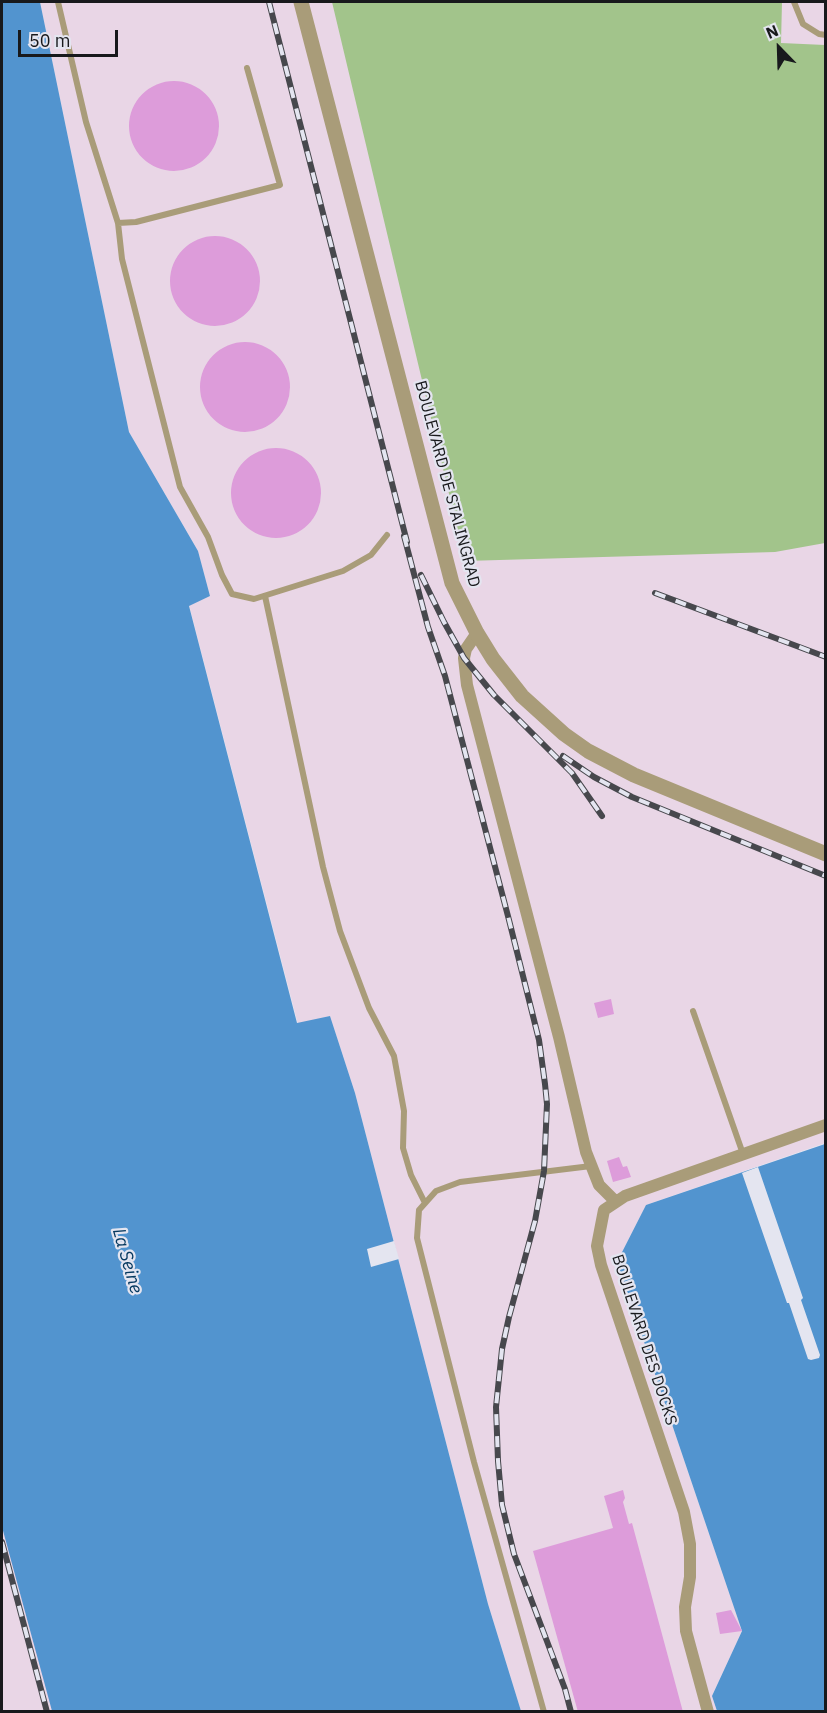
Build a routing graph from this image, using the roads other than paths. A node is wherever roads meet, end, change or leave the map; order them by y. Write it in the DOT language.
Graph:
graph roads {
  1 [pos="58,2"];
  2 [pos="301,2"];
  3 [pos="794,2"];
  4 [pos="825,35"];
  5 [pos="247,68"];
  6 [pos="118,223"];
  7 [pos="387,535"];
  8 [pos="265,596"];
  9 [pos="477,633"];
  10 [pos="825,854"];
  11 [pos="693,1011"];
  12 [pos="825,1125"];
  13 [pos="743,1155"];
  14 [pos="591,1166"];
  15 [pos="616,1202"];
  16 [pos="425,1203"];
  17 [pos="544,1712"];
  18 [pos="708,1712"];
  1 -- 6 [label="lane"];
  2 -- 9 [label="street, BOULEVARD DE STALINGRAD"];
  3 -- 4 [label="lane"];
  5 -- 6 [label="lane"];
  6 -- 8 [label="lane"];
  7 -- 8 [label="lane"];
  8 -- 16 [label="lane"];
  9 -- 10 [label="street, BOULEVARD DE STALINGRAD"];
  9 -- 14 [label="street"];
  11 -- 13 [label="lane"];
  12 -- 13 [label="street"];
  13 -- 15 [label="street"];
  14 -- 15 [label="street"];
  14 -- 16 [label="lane"];
  15 -- 18 [label="street, BOULEVARD DES DOCKS"];
  16 -- 17 [label="lane"];
}
